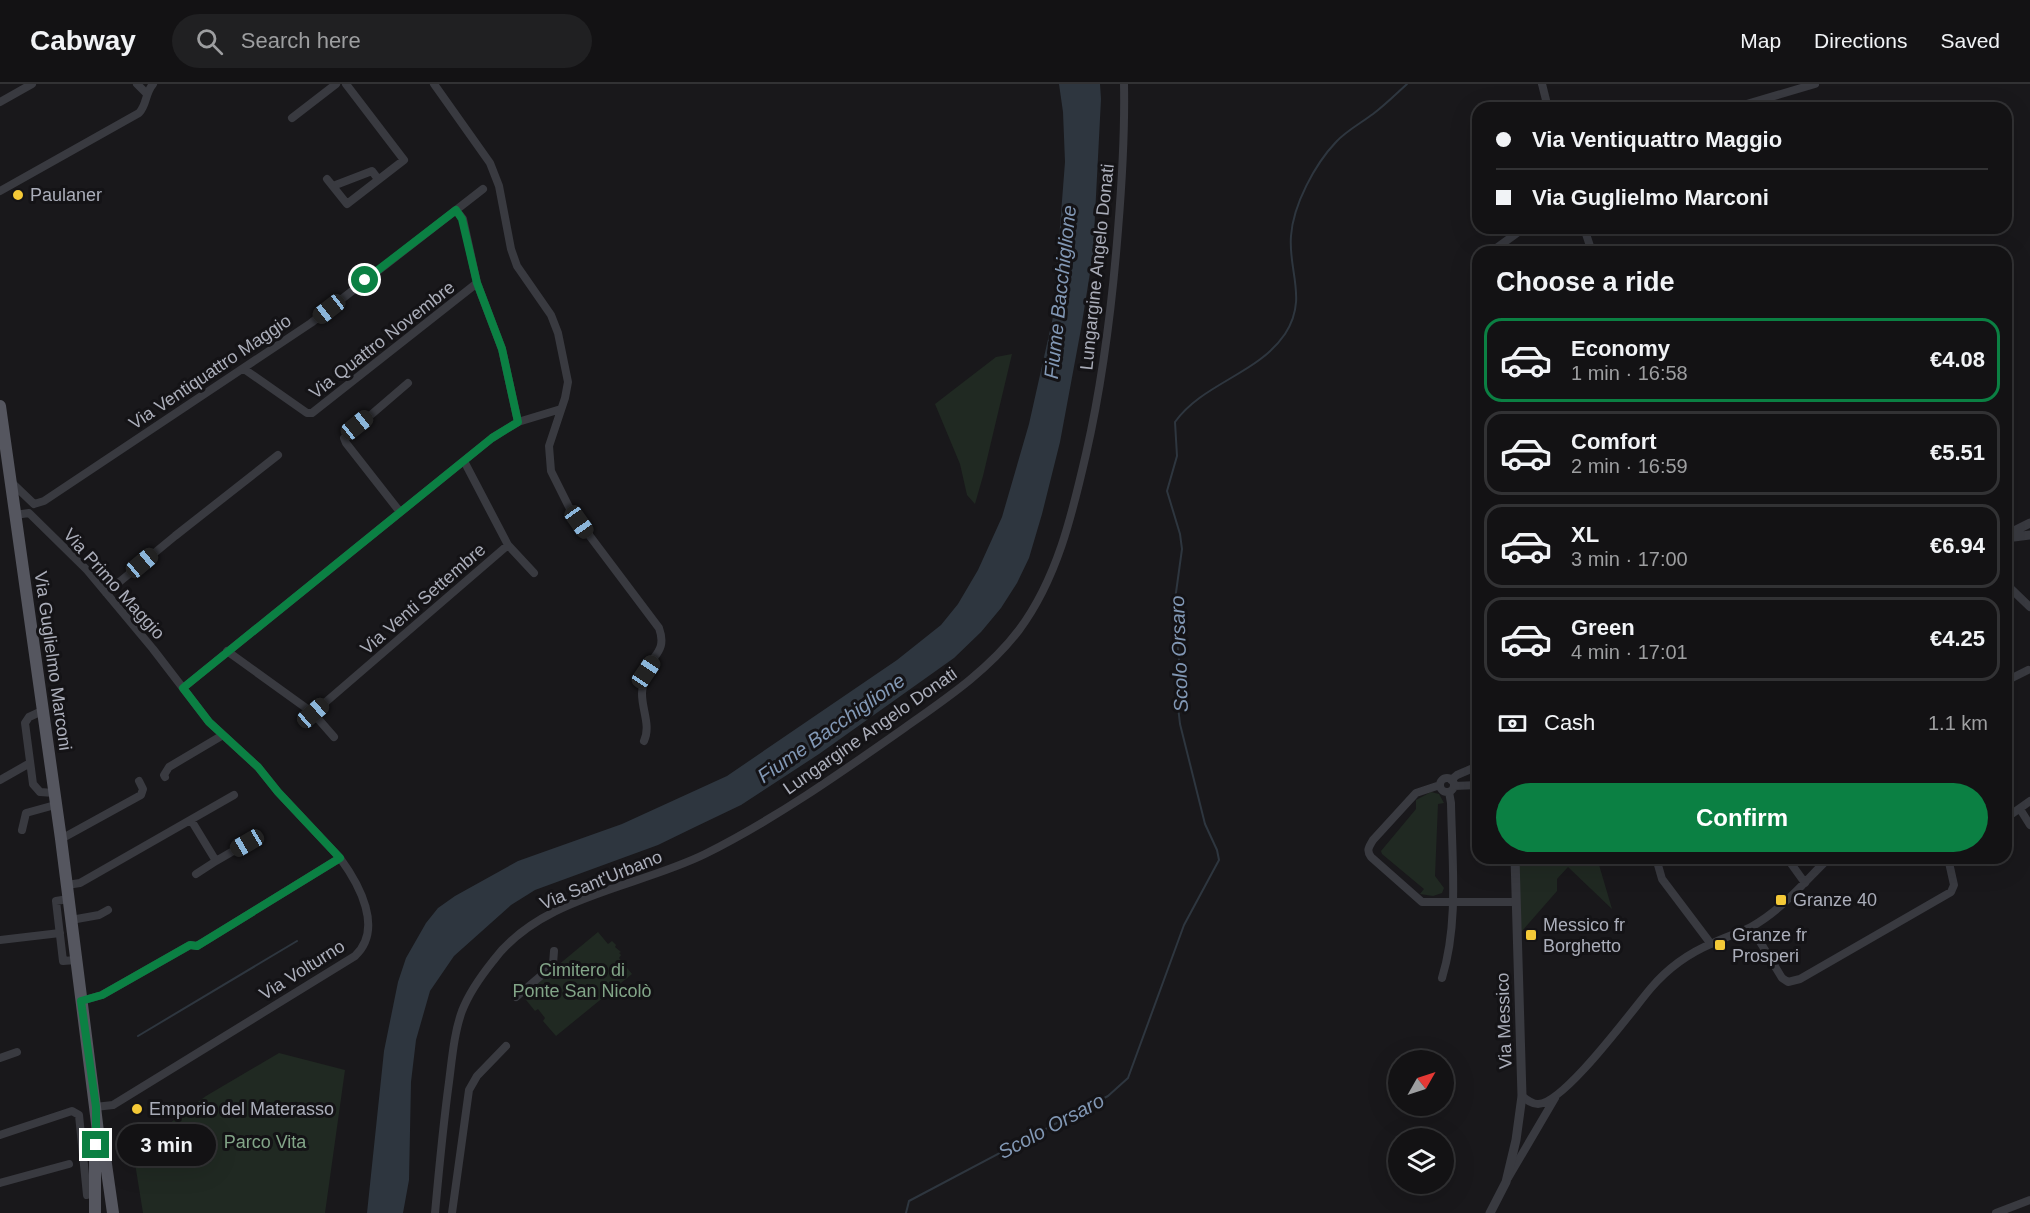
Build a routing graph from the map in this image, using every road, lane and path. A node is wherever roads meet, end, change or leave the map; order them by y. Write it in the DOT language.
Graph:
graph roads {
  1 [pos="33,84"];
  2 [pos="137,84"];
  3 [pos="153,84"];
  4 [pos="336,84"];
  5 [pos="346,84"];
  6 [pos="434,84"];
  7 [pos="1124,84"];
  8 [pos="1542,84"];
  9 [pos="1815,84"];
  10 [pos="147,94"];
  11 [pos="0,102"];
  12 [pos="1546,102"];
  13 [pos="1754,102"];
  14 [pos="292,118"];
  15 [pos="327,179"];
  16 [pos="378,179"];
  17 [pos="333,186"];
  18 [pos="483,189"];
  19 [pos="0,191"];
  20 [pos="456,210"];
  21 [pos="1516,234"];
  22 [pos="1499,246"];
  23 [pos="477,283"];
  24 [pos="244,369"];
  25 [pos="408,383"];
  26 [pos="0,406"];
  27 [pos="561,409"];
  28 [pos="518,422"];
  29 [pos="2,429"];
  30 [pos="278,455"];
  31 [pos="464,461"];
  32 [pos="10,481"];
  33 [pos="27,498"];
  34 [pos="34,504"];
  35 [pos="15,510"];
  36 [pos="400,512"];
  37 [pos="29,513"];
  38 [pos="2030,523"];
  39 [pos="2012,534"];
  40 [pos="2030,535"];
  41 [pos="2012,536"];
  42 [pos="508,545"];
  43 [pos="534,573"];
  44 [pos="2012,590"];
  45 [pos="106,593"];
  46 [pos="2030,607"];
  47 [pos="227,651"];
  48 [pos="2028,670"];
  49 [pos="2012,678"];
  50 [pos="183,688"];
  51 [pos="42,711"];
  52 [pos="313,713"];
  53 [pos="222,735"];
  54 [pos="334,737"];
  55 [pos="644,741"];
  56 [pos="30,763"];
  57 [pos="1472,769"];
  58 [pos="165,777"];
  59 [pos="0,780"];
  60 [pos="139,781"];
  61 [pos="1440,785"];
  62 [pos="1472,785"];
  63 [pos="1452,786"];
  64 [pos="234,795"];
  65 [pos="55,799"];
  66 [pos="2030,801"];
  67 [pos="2020,809"];
  68 [pos="2012,814"];
  69 [pos="191,820"];
  70 [pos="2030,825"];
  71 [pos="22,830"];
  72 [pos="740,836"];
  73 [pos="61,839"];
  74 [pos="247,843"];
  75 [pos="340,858"];
  76 [pos="216,861"];
  77 [pos="1515,864"];
  78 [pos="1658,864"];
  79 [pos="1791,864"];
  80 [pos="1823,864"];
  81 [pos="1949,864"];
  82 [pos="196,873"];
  83 [pos="1805,883"];
  84 [pos="66,885"];
  85 [pos="68,899"];
  86 [pos="1452,902"];
  87 [pos="1516,902"];
  88 [pos="108,909"];
  89 [pos="71,920"];
  90 [pos="1751,927"];
  91 [pos="60,933"];
  92 [pos="0,940"];
  93 [pos="1711,944"];
  94 [pos="554,951"];
  95 [pos="76,960"];
  96 [pos="1442,978"];
  97 [pos="516,997"];
  98 [pos="81,1001"];
  99 [pos="506,1046"];
  100 [pos="17,1052"];
  101 [pos="0,1058"];
  102 [pos="1560,1091"];
  103 [pos="1522,1096"];
  104 [pos="96,1107"];
  105 [pos="98,1132"];
  106 [pos="0,1135"];
  107 [pos="69,1164"];
  108 [pos="1506,1182"];
  109 [pos="0,1183"];
  110 [pos="87,1195"];
  111 [pos="2030,1200"];
  112 [pos="95,1213"];
  113 [pos="112,1213"];
  114 [pos="435,1213"];
  115 [pos="452,1213"];
  116 [pos="1490,1213"];
  117 [pos="1996,1213"];
  1 -- 11 [label="street"];
  2 -- 10 [label="street"];
  3 -- 10 [label="street"];
  4 -- 14 [label="street"];
  5 -- 16 [label="street"];
  6 -- 27 [label="street"];
  7 -- 72 [label="street, Lungargine Angelo Donati"];
  8 -- 12 [label="street"];
  9 -- 13 [label="street"];
  10 -- 19 [label="street"];
  15 -- 17 [label="street"];
  16 -- 17 [label="street"];
  16 -- 17 [label="street"];
  18 -- 20 [label="street, Via Ventiquattro Maggio"];
  20 -- 23 [label="street"];
  20 -- 24 [label="street, Via Ventiquattro Maggio"];
  21 -- 22 [label="street"];
  23 -- 24 [label="street, Via Quattro Novembre"];
  23 -- 28 [label="street"];
  24 -- 34 [label="street, Via Ventiquattro Maggio"];
  25 -- 36 [label="street"];
  26 -- 29 [label="main road, Via Guglielmo Marconi"];
  27 -- 28 [label="street"];
  27 -- 55 [label="street"];
  28 -- 31 [label="street"];
  29 -- 32 [label="main road, Via Guglielmo Marconi"];
  30 -- 45 [label="street"];
  31 -- 36 [label="street"];
  31 -- 42 [label="street, Via Venti Settembre"];
  32 -- 33 [label="street"];
  32 -- 35 [label="main road, Via Guglielmo Marconi"];
  33 -- 34 [label="street"];
  33 -- 35 [label="street"];
  34 -- 37 [label="street"];
  35 -- 37 [label="street"];
  35 -- 51 [label="main road, Via Guglielmo Marconi"];
  36 -- 47 [label="street"];
  37 -- 45 [label="street, Via Primo Maggio"];
  38 -- 39 [label="street"];
  40 -- 41 [label="street"];
  42 -- 43 [label="street"];
  42 -- 52 [label="street, Via Venti Settembre"];
  44 -- 46 [label="street"];
  45 -- 50 [label="street, Via Primo Maggio"];
  47 -- 50 [label="street"];
  47 -- 52 [label="street"];
  48 -- 49 [label="street"];
  50 -- 53 [label="street, Via Volturno"];
  51 -- 56 [label="street"];
  51 -- 65 [label="main road, Via Guglielmo Marconi"];
  52 -- 54 [label="street"];
  53 -- 58 [label="street"];
  53 -- 75 [label="street, Via Volturno"];
  56 -- 59 [label="street"];
  56 -- 65 [label="street"];
  57 -- 63 [label="street"];
  60 -- 73 [label="street"];
  61 -- 63 [label="street"];
  61 -- 63 [label="street"];
  61 -- 86 [label="street"];
  62 -- 63 [label="street"];
  63 -- 86 [label="street"];
  64 -- 69 [label="street"];
  65 -- 71 [label="street"];
  65 -- 73 [label="main road, Via Guglielmo Marconi"];
  66 -- 67 [label="street"];
  67 -- 68 [label="street"];
  67 -- 70 [label="street"];
  69 -- 76 [label="street"];
  69 -- 84 [label="street"];
  72 -- 114 [label="street, Via Sant'Urbano"];
  73 -- 84 [label="main road, Via Guglielmo Marconi"];
  74 -- 76 [label="street"];
  75 -- 98 [label="street"];
  75 -- 104 [label="street, Via Volturno"];
  76 -- 82 [label="street"];
  77 -- 87 [label="street, Via Messico"];
  78 -- 93 [label="street"];
  79 -- 83 [label="street"];
  80 -- 83 [label="street"];
  81 -- 90 [label="street"];
  83 -- 90 [label="street"];
  84 -- 85 [label="main road, Via Guglielmo Marconi"];
  85 -- 89 [label="main road, Via Guglielmo Marconi"];
  85 -- 91 [label="street"];
  86 -- 87 [label="street"];
  86 -- 96 [label="street"];
  87 -- 103 [label="street, Via Messico"];
  88 -- 89 [label="street"];
  89 -- 95 [label="main road, Via Guglielmo Marconi"];
  90 -- 93 [label="street"];
  91 -- 92 [label="street"];
  91 -- 95 [label="street"];
  93 -- 102 [label="street"];
  94 -- 97 [label="street"];
  95 -- 98 [label="main road, Via Guglielmo Marconi"];
  98 -- 104 [label="main road, Via Guglielmo Marconi"];
  99 -- 115 [label="street"];
  100 -- 101 [label="street"];
  102 -- 103 [label="street"];
  102 -- 108 [label="street"];
  103 -- 108 [label="street, Via Messico"];
  104 -- 105 [label="main road, Via Guglielmo Marconi"];
  105 -- 112 [label="main road, Via Guglielmo Marconi"];
  105 -- 113 [label="main road, Via Guglielmo Marconi"];
  106 -- 110 [label="street"];
  107 -- 109 [label="street"];
  108 -- 116 [label="street, Via Messico"];
  111 -- 117 [label="street"];
}
